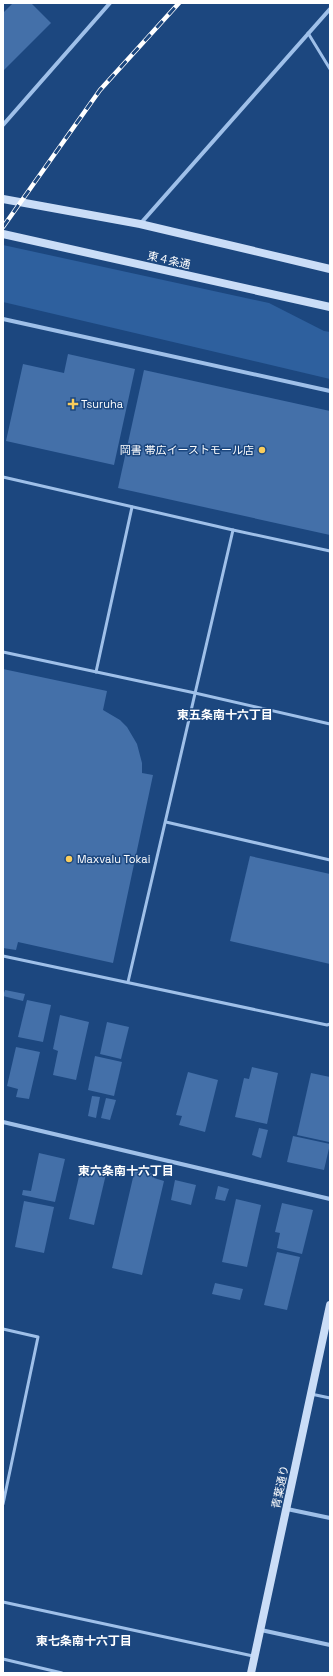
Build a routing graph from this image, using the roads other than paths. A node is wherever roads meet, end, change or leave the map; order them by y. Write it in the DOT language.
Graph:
graph roads {
  1 [pos="110,3"];
  2 [pos="330,9"];
  3 [pos="308,33"];
  4 [pos="330,69"];
  5 [pos="3,125"];
  6 [pos="3,199"];
  7 [pos="140,224"];
  8 [pos="3,234"];
  9 [pos="330,269"];
  10 [pos="330,307"];
  11 [pos="3,319"];
  12 [pos="330,391"];
  13 [pos="3,477"];
  14 [pos="132,507"];
  15 [pos="233,530"];
  16 [pos="330,551"];
  17 [pos="3,652"];
  18 [pos="96,672"];
  19 [pos="195,693"];
  20 [pos="330,724"];
  21 [pos="166,822"];
  22 [pos="330,860"];
  23 [pos="3,956"];
  24 [pos="128,982"];
  25 [pos="330,1024"];
  26 [pos="3,1122"];
  27 [pos="330,1199"];
  28 [pos="330,1305"];
  29 [pos="3,1329"];
  30 [pos="311,1394"];
  31 [pos="330,1398"];
  32 [pos="3,1504"];
  33 [pos="287,1509"];
  34 [pos="330,1518"];
  35 [pos="3,1602"];
  36 [pos="260,1630"];
  37 [pos="330,1645"];
  38 [pos="255,1656"];
  39 [pos="3,1659"];
  40 [pos="62,1673"];
  41 [pos="251,1673"];
  1 -- 5 [label="street"];
  2 -- 3 [label="street"];
  3 -- 4 [label="lane"];
  3 -- 7 [label="street"];
  6 -- 7 [label="street"];
  7 -- 9 [label="street"];
  8 -- 10 [label="street, 東４条通"];
  11 -- 12 [label="street"];
  13 -- 14 [label="lane"];
  14 -- 15 [label="lane"];
  14 -- 18 [label="lane"];
  15 -- 16 [label="lane"];
  15 -- 19 [label="lane"];
  17 -- 18 [label="lane"];
  18 -- 19 [label="lane"];
  19 -- 20 [label="lane"];
  19 -- 21 [label="lane"];
  21 -- 22 [label="lane"];
  21 -- 24 [label="lane"];
  23 -- 24 [label="lane"];
  24 -- 25 [label="lane"];
  26 -- 27 [label="street"];
  28 -- 30 [label="street, 青葉通り"];
  29 -- 32 [label="lane"];
  30 -- 31 [label="lane"];
  30 -- 33 [label="street, 青葉通り"];
  33 -- 34 [label="street"];
  33 -- 36 [label="street, 青葉通り"];
  35 -- 38 [label="lane"];
  36 -- 37 [label="street"];
  36 -- 38 [label="street, 青葉通り"];
  38 -- 41 [label="street, 青葉通り"];
  39 -- 40 [label="lane"];
}
